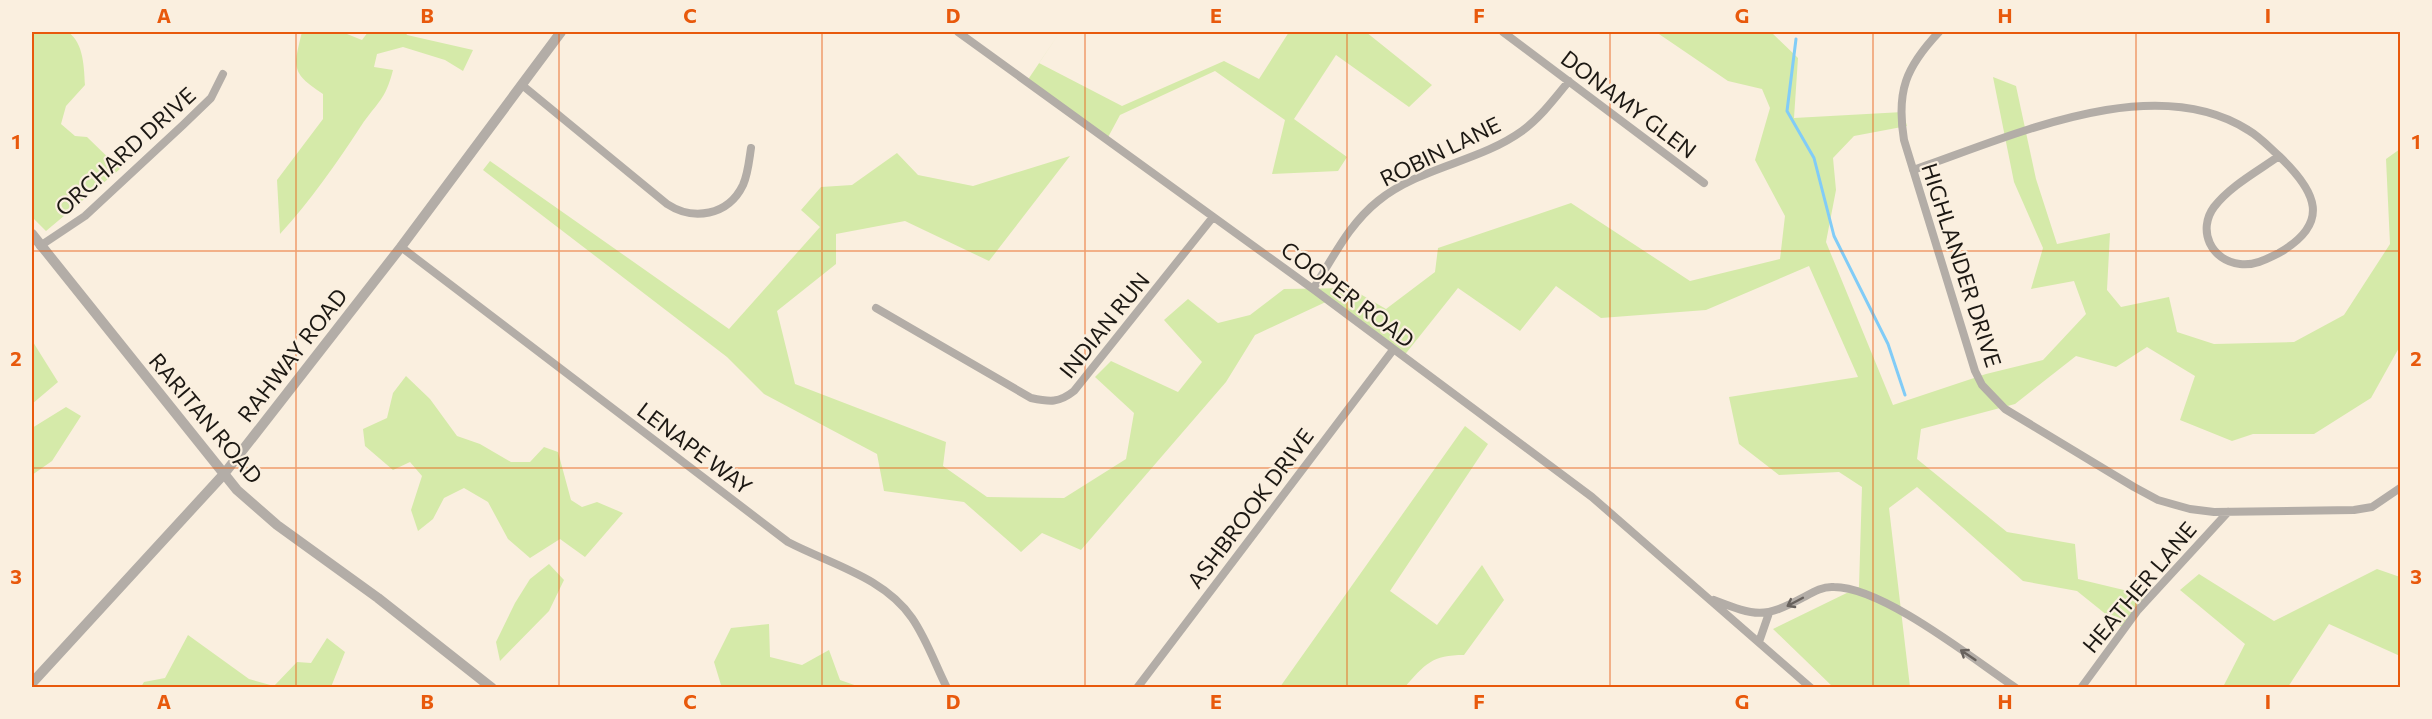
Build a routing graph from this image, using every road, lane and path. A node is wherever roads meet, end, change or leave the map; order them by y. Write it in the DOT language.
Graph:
graph roads {
  1 [pos="561,32"];
  2 [pos="958,32"];
  3 [pos="1503,32"];
  4 [pos="1940,32"];
  5 [pos="223,75"];
  6 [pos="1569,81"];
  7 [pos="522,85"];
  8 [pos="751,148"];
  9 [pos="2279,156"];
  10 [pos="1913,170"];
  11 [pos="1704,183"];
  12 [pos="1214,217"];
  13 [pos="32,234"];
  14 [pos="40,246"];
  15 [pos="401,247"];
  16 [pos="1313,289"];
  17 [pos="876,308"];
  18 [pos="1393,350"];
  19 [pos="224,474"];
  20 [pos="2400,488"];
  21 [pos="2228,512"];
  22 [pos="1708,598"];
  23 [pos="1769,613"];
  24 [pos="1759,642"];
  25 [pos="32,683"];
  26 [pos="492,687"];
  27 [pos="947,687"];
  28 [pos="1137,687"];
  29 [pos="1811,687"];
  30 [pos="2016,687"];
  31 [pos="2081,687"];
  1 -- 7 [label="street, RAHWAY ROAD"];
  2 -- 12 [label="street, COOPER ROAD"];
  3 -- 6 [label="street, DONAMY GLEN"];
  4 -- 10 [label="street, HIGHLANDER DRIVE"];
  5 -- 14 [label="street, ORCHARD DRIVE"];
  6 -- 11 [label="street, DONAMY GLEN"];
  6 -- 16 [label="street, ROBIN LANE"];
  7 -- 8 [label="street"];
  7 -- 15 [label="street, RAHWAY ROAD"];
  9 -- 9 [label="street"];
  9 -- 10 [label="street"];
  10 -- 21 [label="street, HIGHLANDER DRIVE"];
  12 -- 16 [label="street, COOPER ROAD"];
  12 -- 17 [label="street, INDIAN RUN"];
  13 -- 14 [label="street, RARITAN ROAD"];
  14 -- 19 [label="street, RARITAN ROAD"];
  15 -- 19 [label="street, RAHWAY ROAD"];
  15 -- 27 [label="street, LENAPE WAY"];
  16 -- 18 [label="street, COOPER ROAD"];
  18 -- 22 [label="street, COOPER ROAD"];
  18 -- 28 [label="street, ASHBROOK DRIVE"];
  19 -- 25 [label="street, RAHWAY ROAD"];
  19 -- 26 [label="street, RARITAN ROAD"];
  20 -- 21 [label="street, HIGHLANDER DRIVE"];
  21 -- 31 [label="street, HEATHER LANE"];
  22 -- 23 [label="street, COOPER ROAD"];
  22 -- 24 [label="street, COOPER ROAD"];
  23 -- 24 [label="street"];
  30 -- 23 [label="street, one-way"];
  24 -- 29 [label="street, COOPER ROAD"];
}
